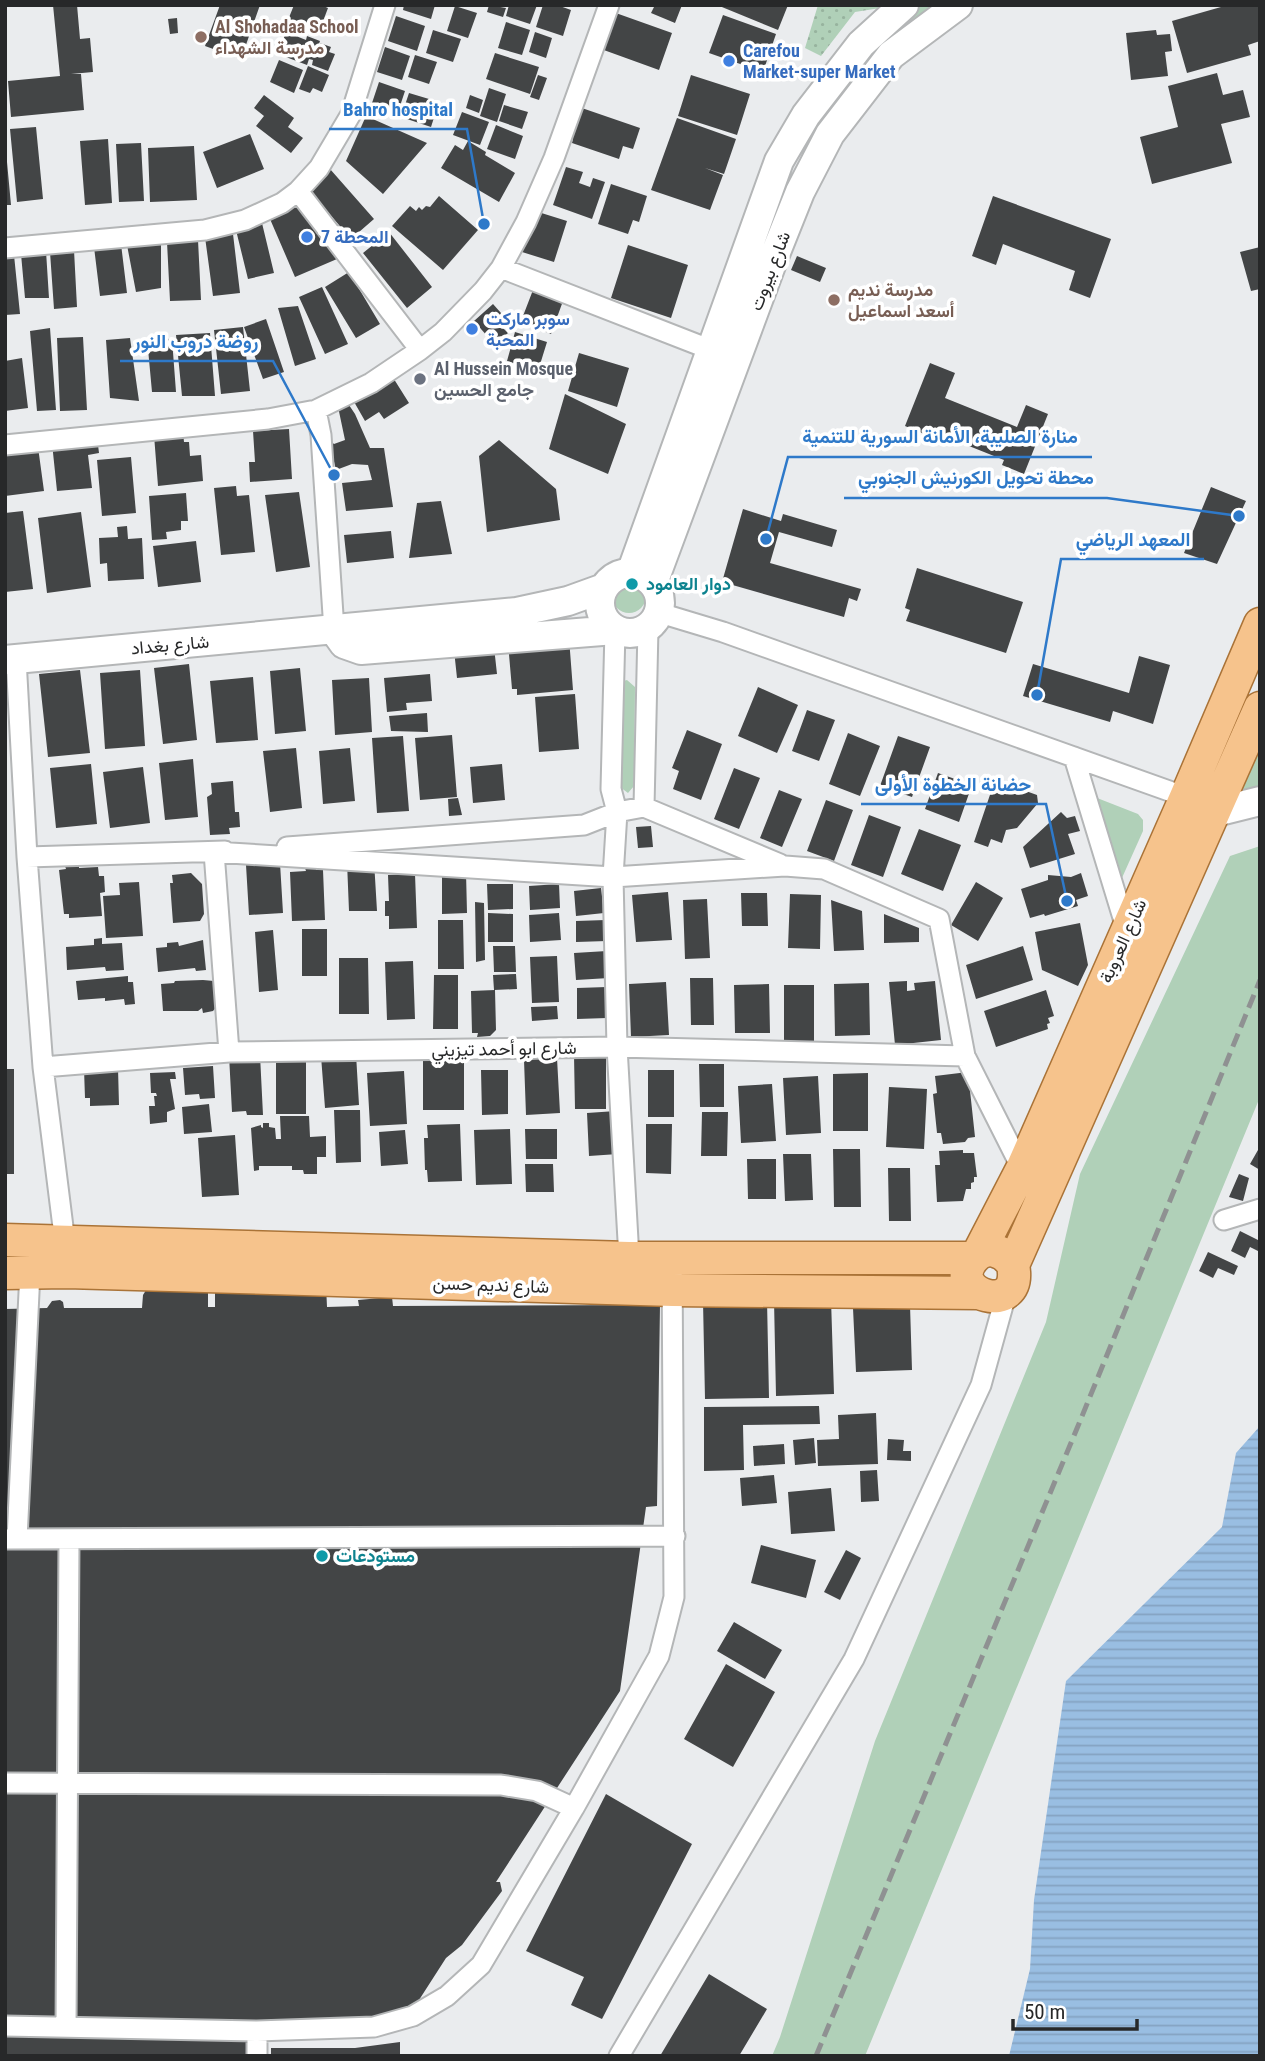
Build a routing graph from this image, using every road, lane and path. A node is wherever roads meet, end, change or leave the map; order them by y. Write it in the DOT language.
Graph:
graph roads {
  1 [pos="385,5"];
  2 [pos="609,5"];
  3 [pos="904,5"];
  4 [pos="958,5"];
  5 [pos="806,115"];
  6 [pos="830,134"];
  7 [pos="298,191"];
  8 [pos="5,248"];
  9 [pos="501,268"];
  10 [pos="709,349"];
  11 [pos="420,350"];
  12 [pos="316,410"];
  13 [pos="5,445"];
  14 [pos="642,578"];
  15 [pos="604,588"];
  16 [pos="654,620"];
  17 [pos="1260,624"];
  18 [pos="334,630"];
  19 [pos="615,630"];
  20 [pos="11,660"];
  21 [pos="1260,708"];
  22 [pos="1074,757"];
  23 [pos="1260,801"];
  24 [pos="1199,805"];
  25 [pos="644,807"];
  26 [pos="617,812"];
  27 [pos="214,852"];
  28 [pos="27,857"];
  29 [pos="785,866"];
  30 [pos="613,877"];
  31 [pos="1127,932"];
  32 [pos="617,1047"];
  33 [pos="229,1052"];
  34 [pos="965,1056"];
  35 [pos="43,1067"];
  36 [pos="1022,1169"];
  37 [pos="1260,1209"];
  38 [pos="1224,1220"];
  39 [pos="5,1240"];
  40 [pos="66,1241"];
  41 [pos="976,1256"];
  42 [pos="629,1258"];
  43 [pos="672,1258"];
  44 [pos="17,1272"];
  45 [pos="66,1272"];
  46 [pos="999,1283"];
  47 [pos="673,1290"];
  48 [pos="996,1333"];
  49 [pos="675,1536"];
  50 [pos="11,1539"];
  51 [pos="69,1540"];
  52 [pos="5,1783"];
  53 [pos="66,1783"];
  54 [pos="574,1808"];
  55 [pos="5,2026"];
  56 [pos="66,2026"];
  57 [pos="257,2031"];
  58 [pos="257,2056"];
  59 [pos="620,2056"];
  1 -- 7 [label="street"];
  2 -- 9 [label="street"];
  3 -- 5 [label="main road, شارع بيروت"];
  4 -- 6 [label="main road, شارع بيروت"];
  5 -- 6 [label="main road"];
  5 -- 10 [label="main road, شارع بيروت"];
  6 -- 14 [label="main road, شارع بيروت"];
  7 -- 8 [label="street"];
  7 -- 11 [label="street"];
  9 -- 10 [label="street"];
  9 -- 11 [label="street"];
  10 -- 14 [label="main road, شارع بيروت"];
  11 -- 12 [label="street"];
  12 -- 13 [label="street"];
  12 -- 18 [label="street"];
  14 -- 15 [label="main road"];
  14 -- 16 [label="main road"];
  15 -- 18 [label="main road, شارع بغداد"];
  15 -- 19 [label="main road"];
  16 -- 19 [label="main road"];
  16 -- 22 [label="street"];
  16 -- 25 [label="street"];
  17 -- 24 [label="main road, شارع العروبة"];
  18 -- 19 [label="main road"];
  18 -- 20 [label="main road, شارع بغداد"];
  19 -- 26 [label="street"];
  20 -- 28 [label="street"];
  21 -- 24 [label="main road, شارع العروبة"];
  22 -- 24 [label="street"];
  22 -- 31 [label="street"];
  23 -- 24 [label="main road"];
  24 -- 31 [label="main road, شارع العروبة"];
  24 -- 46 [label="main road, شارع العروبة"];
  25 -- 26 [label="street"];
  25 -- 29 [label="street"];
  26 -- 27 [label="street"];
  26 -- 30 [label="street"];
  27 -- 28 [label="street"];
  27 -- 30 [label="street"];
  27 -- 33 [label="street"];
  28 -- 35 [label="street"];
  29 -- 30 [label="street"];
  29 -- 34 [label="street"];
  30 -- 32 [label="street"];
  31 -- 36 [label="main road, شارع العروبة"];
  32 -- 33 [label="street, شارع ابو أحمد تيزيني"];
  32 -- 34 [label="street, شارع ابو أحمد تيزيني"];
  32 -- 42 [label="street"];
  33 -- 35 [label="street, شارع ابو أحمد تيزيني"];
  34 -- 36 [label="street"];
  35 -- 40 [label="street"];
  36 -- 41 [label="main road, شارع العروبة"];
  37 -- 38 [label="street"];
  39 -- 40 [label="main road, شارع نديم حسن"];
  40 -- 42 [label="main road, شارع نديم حسن"];
  40 -- 45 [label="street"];
  41 -- 43 [label="main road, شارع نديم حسن"];
  41 -- 46 [label="main road, شارع العروبة"];
  42 -- 43 [label="main road, شارع نديم حسن"];
  43 -- 47 [label="street"];
  44 -- 45 [label="main road, شارع نديم حسن"];
  44 -- 50 [label="street"];
  45 -- 47 [label="main road, شارع نديم حسن"];
  46 -- 47 [label="main road, شارع نديم حسن"];
  46 -- 48 [label="street"];
  46 -- 48 [label="street"];
  47 -- 49 [label="street"];
  48 -- 59 [label="street"];
  49 -- 51 [label="street"];
  49 -- 54 [label="street"];
  50 -- 51 [label="street"];
  51 -- 53 [label="street"];
  52 -- 53 [label="street"];
  53 -- 54 [label="street"];
  53 -- 56 [label="street"];
  54 -- 57 [label="street"];
  55 -- 56 [label="street"];
  56 -- 57 [label="street"];
  57 -- 58 [label="street"];
}
